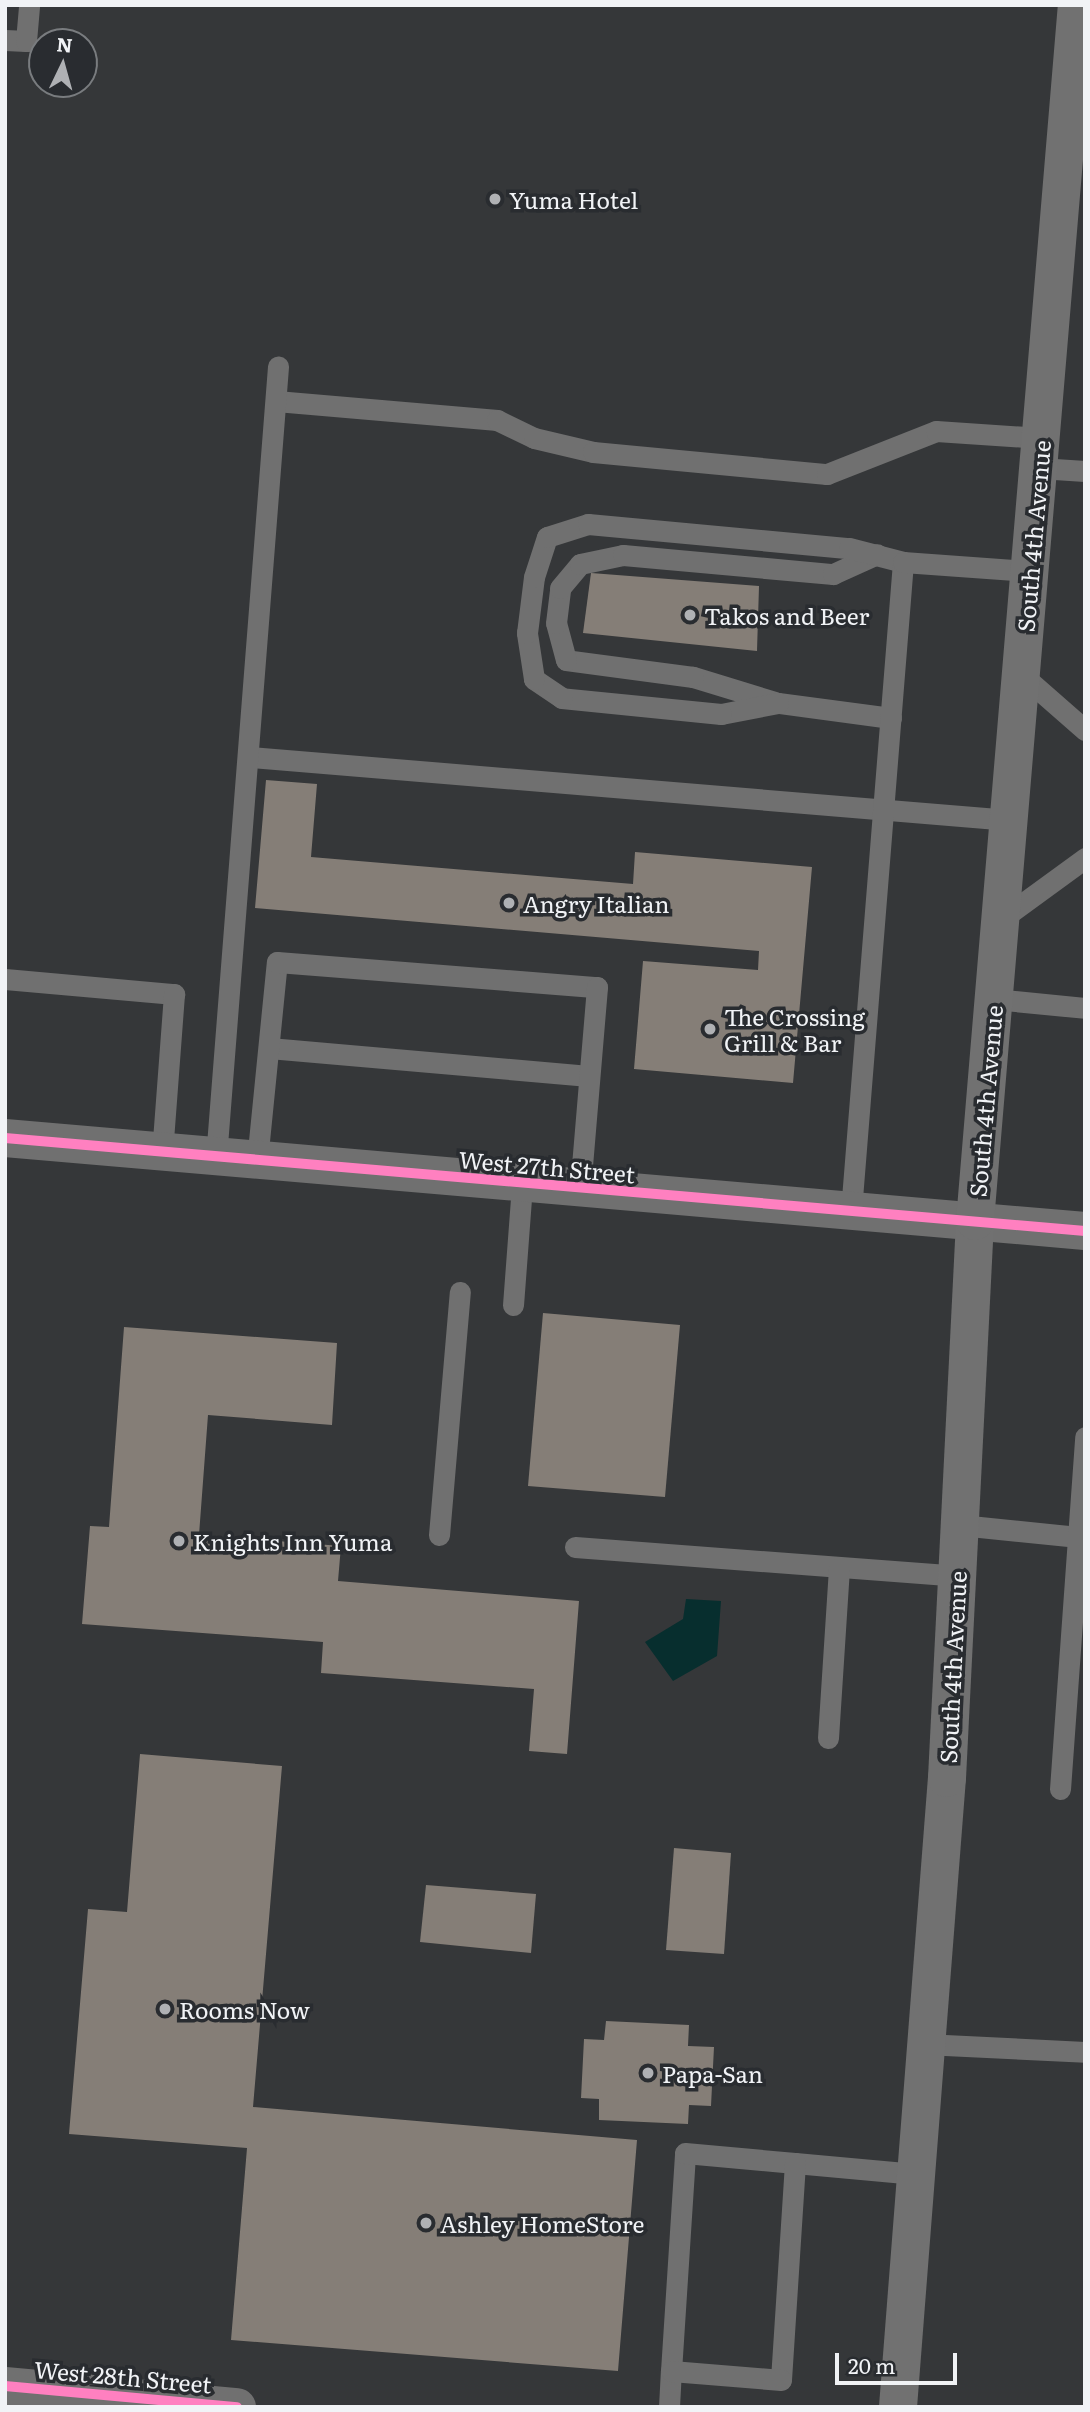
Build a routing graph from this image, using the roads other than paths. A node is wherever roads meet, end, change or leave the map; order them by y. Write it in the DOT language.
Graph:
graph roads {
  1 [pos="29,5"];
  2 [pos="1077,5"];
  3 [pos="5,40"];
  4 [pos="1075,164"];
  5 [pos="278,366"];
  6 [pos="276,401"];
  7 [pos="1040,453"];
  8 [pos="1085,471"];
  9 [pos="877,554"];
  10 [pos="903,562"];
  11 [pos="1030,571"];
  12 [pos="1021,674"];
  13 [pos="778,703"];
  14 [pos="891,718"];
  15 [pos="1085,730"];
  16 [pos="251,757"];
  17 [pos="883,812"];
  18 [pos="1009,820"];
  19 [pos="1085,858"];
  20 [pos="1000,920"];
  21 [pos="5,979"];
  22 [pos="994,999"];
  23 [pos="1085,1007"];
  24 [pos="269,1048"];
  25 [pos="589,1076"];
  26 [pos="5,1138"];
  27 [pos="162,1152"];
  28 [pos="216,1158"];
  29 [pos="257,1161"];
  30 [pos="522,1186"];
  31 [pos="580,1190"];
  32 [pos="851,1211"];
  33 [pos="975,1221"];
  34 [pos="1085,1231"];
  35 [pos="460,1292"];
  36 [pos="513,1305"];
  37 [pos="1085,1437"];
  38 [pos="960,1525"];
  39 [pos="439,1535"];
  40 [pos="1078,1537"];
  41 [pos="575,1547"];
  42 [pos="839,1567"];
  43 [pos="957,1576"];
  44 [pos="828,1738"];
  45 [pos="1060,1789"];
  46 [pos="924,2044"];
  47 [pos="1085,2052"];
  48 [pos="795,2163"];
  49 [pos="915,2174"];
  50 [pos="671,2371"];
  51 [pos="5,2386"];
  52 [pos="237,2407"];
  53 [pos="669,2407"];
  54 [pos="898,2407"];
  1 -- 3 [label="lane"];
  2 -- 4 [label="main road, South 4th Avenue"];
  4 -- 7 [label="main road, South 4th Avenue"];
  5 -- 6 [label="lane"];
  6 -- 7 [label="lane"];
  6 -- 16 [label="lane"];
  7 -- 8 [label="lane"];
  7 -- 11 [label="main road, South 4th Avenue"];
  9 -- 10 [label="lane"];
  9 -- 13 [label="lane"];
  9 -- 13 [label="lane"];
  10 -- 11 [label="lane"];
  10 -- 14 [label="lane"];
  11 -- 12 [label="main road, South 4th Avenue"];
  12 -- 15 [label="lane"];
  12 -- 18 [label="main road, South 4th Avenue"];
  13 -- 14 [label="lane"];
  14 -- 17 [label="lane"];
  16 -- 17 [label="lane"];
  16 -- 28 [label="lane"];
  17 -- 18 [label="lane"];
  17 -- 32 [label="lane"];
  18 -- 20 [label="main road, South 4th Avenue"];
  19 -- 20 [label="lane"];
  20 -- 22 [label="main road, South 4th Avenue"];
  21 -- 27 [label="lane"];
  22 -- 23 [label="lane"];
  22 -- 33 [label="main road, South 4th Avenue"];
  24 -- 25 [label="lane"];
  24 -- 25 [label="lane"];
  24 -- 29 [label="lane"];
  25 -- 31 [label="lane"];
  26 -- 27 [label="street, West 27th Street"];
  27 -- 28 [label="street, West 27th Street"];
  28 -- 29 [label="street, West 27th Street"];
  29 -- 30 [label="street, West 27th Street"];
  30 -- 31 [label="street, West 27th Street"];
  30 -- 36 [label="lane"];
  31 -- 32 [label="street, West 27th Street"];
  32 -- 33 [label="street, West 27th Street"];
  33 -- 34 [label="street, West 27th Street"];
  33 -- 38 [label="main road, South 4th Avenue"];
  35 -- 39 [label="lane"];
  37 -- 40 [label="lane"];
  38 -- 40 [label="lane"];
  38 -- 43 [label="main road, South 4th Avenue"];
  40 -- 45 [label="lane"];
  41 -- 42 [label="lane"];
  42 -- 43 [label="lane"];
  42 -- 44 [label="lane"];
  43 -- 46 [label="main road, South 4th Avenue"];
  46 -- 47 [label="lane"];
  46 -- 49 [label="main road, South 4th Avenue"];
  48 -- 49 [label="lane"];
  48 -- 50 [label="lane"];
  48 -- 50 [label="lane"];
  49 -- 54 [label="main road, South 4th Avenue"];
  50 -- 53 [label="lane"];
  51 -- 52 [label="street, West 28th Street"];
}
